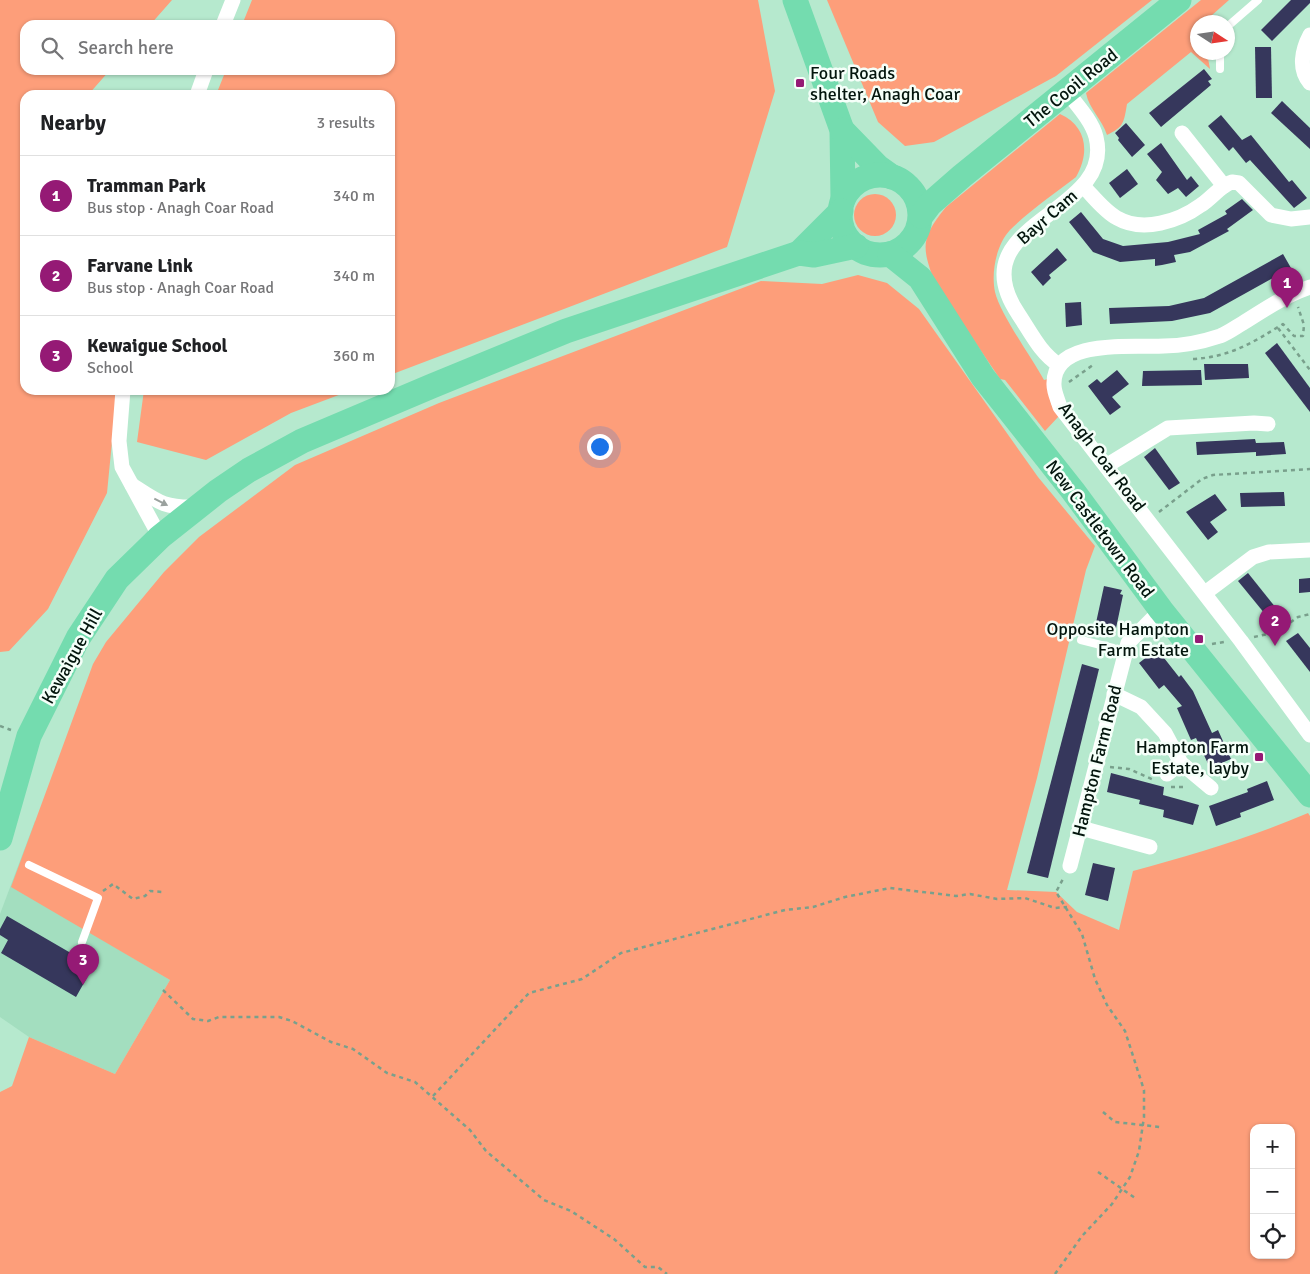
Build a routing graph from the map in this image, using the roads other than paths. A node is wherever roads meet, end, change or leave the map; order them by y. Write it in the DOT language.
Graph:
graph roads {
  1 [pos="233,0"];
  2 [pos="795,0"];
  3 [pos="1179,0"];
  4 [pos="1258,0"];
  5 [pos="225,20"];
  6 [pos="1235,20"];
  7 [pos="1310,35"];
  8 [pos="1220,60"];
  9 [pos="1220,68"];
  10 [pos="204,75"];
  11 [pos="1310,83"];
  12 [pos="198,90"];
  13 [pos="1066,92"];
  14 [pos="842,130"];
  15 [pos="1182,133"];
  16 [pos="962,176"];
  17 [pos="900,181"];
  18 [pos="1082,186"];
  19 [pos="1224,186"];
  20 [pos="842,205"];
  21 [pos="1310,217"];
  22 [pos="918,226"];
  23 [pos="856,246"];
  24 [pos="798,253"];
  25 [pos="890,254"];
  26 [pos="920,278"];
  27 [pos="1310,287"];
  28 [pos="1059,365"];
  29 [pos="123,395"];
  30 [pos="1259,419"];
  31 [pos="1106,466"];
  32 [pos="129,483"];
  33 [pos="198,507"];
  34 [pos="160,537"];
  35 [pos="1310,550"];
  36 [pos="1205,593"];
  37 [pos="1161,610"];
  38 [pos="1081,640"];
  39 [pos="1119,649"];
  40 [pos="1114,694"];
  41 [pos="1310,735"];
  42 [pos="1181,763"];
  43 [pos="1164,781"];
  44 [pos="1211,788"];
  45 [pos="1310,795"];
  46 [pos="1081,828"];
  47 [pos="0,838"];
  48 [pos="1150,847"];
  49 [pos="29,865"];
  50 [pos="1070,866"];
  51 [pos="82,942"];
  1 -- 5 [label="street"];
  2 -- 14 [label="highway"];
  3 -- 13 [label="highway, The Cooil Road"];
  4 -- 6 [label="lane"];
  7 -- 11 [label="street"];
  8 -- 9 [label="lane"];
  10 -- 12 [label="street"];
  13 -- 16 [label="highway, The Cooil Road"];
  13 -- 18 [label="street, Bayr Cam"];
  14 -- 17 [label="highway"];
  14 -- 20 [label="highway"];
  15 -- 19 [label="street"];
  16 -- 17 [label="highway, The Cooil Road"];
  16 -- 22 [label="highway, The Cooil Road"];
  17 -- 20 [label="highway"];
  17 -- 22 [label="highway"];
  18 -- 19 [label="street"];
  18 -- 28 [label="street, Bayr Cam"];
  19 -- 21 [label="street"];
  20 -- 23 [label="highway"];
  20 -- 24 [label="highway"];
  22 -- 25 [label="highway"];
  22 -- 26 [label="highway"];
  23 -- 24 [label="highway"];
  23 -- 25 [label="highway"];
  24 -- 33 [label="highway, Kewaigue Hill"];
  25 -- 26 [label="highway"];
  26 -- 37 [label="highway, New Castletown Road"];
  27 -- 28 [label="street"];
  28 -- 31 [label="street, Anagh Coar Road"];
  29 -- 32 [label="street"];
  30 -- 31 [label="street"];
  31 -- 36 [label="street, Anagh Coar Road"];
  32 -- 33 [label="street, one-way"];
  32 -- 34 [label="street"];
  33 -- 34 [label="highway, Kewaigue Hill"];
  34 -- 47 [label="highway, Kewaigue Hill"];
  35 -- 36 [label="street"];
  36 -- 41 [label="street, Anagh Coar Road"];
  37 -- 39 [label="street, Hampton Farm Road"];
  37 -- 45 [label="highway, New Castletown Road"];
  38 -- 39 [label="lane"];
  39 -- 40 [label="street, Hampton Farm Road"];
  40 -- 42 [label="street"];
  40 -- 46 [label="street, Hampton Farm Road"];
  42 -- 43 [label="street"];
  42 -- 44 [label="street"];
  46 -- 48 [label="street"];
  46 -- 50 [label="street, Hampton Farm Road"];
  49 -- 51 [label="lane"];
}
